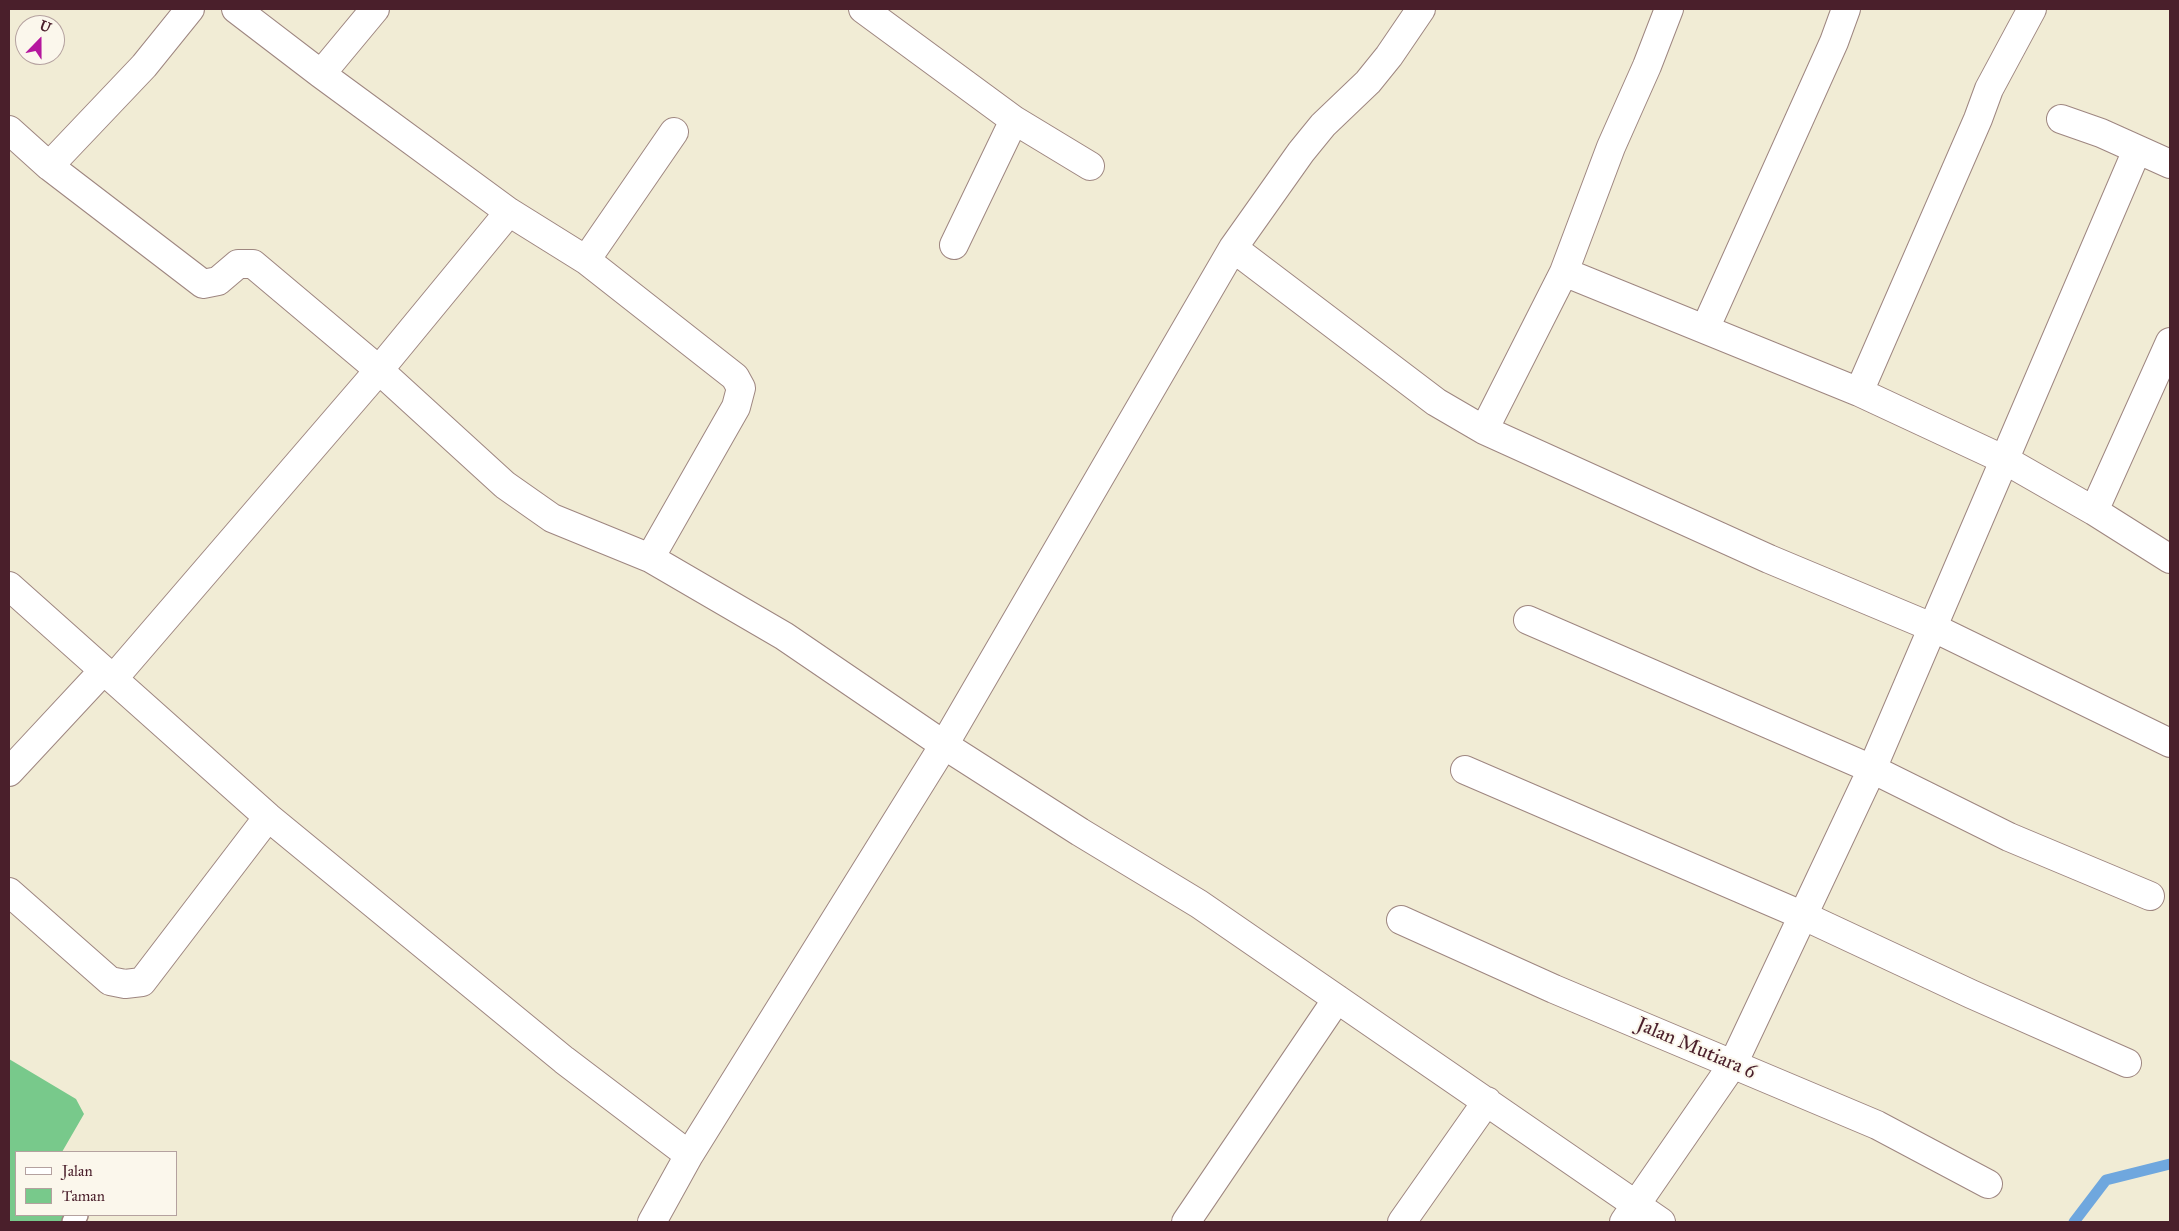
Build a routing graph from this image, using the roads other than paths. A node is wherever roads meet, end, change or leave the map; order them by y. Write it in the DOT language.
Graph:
graph roads {
  1 [pos="190,9"];
  2 [pos="236,9"];
  3 [pos="374,9"];
  4 [pos="862,9"];
  5 [pos="1421,9"];
  6 [pos="1669,9"];
  7 [pos="1846,9"];
  8 [pos="2032,9"];
  9 [pos="321,74"];
  10 [pos="2061,119"];
  11 [pos="1014,120"];
  12 [pos="9,130"];
  13 [pos="674,132"];
  14 [pos="2137,150"];
  15 [pos="2170,164"];
  16 [pos="49,166"];
  17 [pos="1090,166"];
  18 [pos="509,212"];
  19 [pos="954,245"];
  20 [pos="1233,248"];
  21 [pos="586,260"];
  22 [pos="1564,272"];
  23 [pos="1705,329"];
  24 [pos="2170,342"];
  25 [pos="379,370"];
  26 [pos="1859,392"];
  27 [pos="1484,430"];
  28 [pos="2005,460"];
  29 [pos="2094,511"];
  30 [pos="650,558"];
  31 [pos="2170,559"];
  32 [pos="9,586"];
  33 [pos="1528,620"];
  34 [pos="1934,628"];
  35 [pos="108,675"];
  36 [pos="2170,743"];
  37 [pos="944,746"];
  38 [pos="1465,770"];
  39 [pos="1872,770"];
  40 [pos="9,772"];
  41 [pos="268,817"];
  42 [pos="9,892"];
  43 [pos="2150,896"];
  44 [pos="1804,916"];
  45 [pos="1401,920"];
  46 [pos="1337,999"];
  47 [pos="2126,1063"];
  48 [pos="1733,1064"];
  49 [pos="1487,1101"];
  50 [pos="689,1155"];
  51 [pos="1988,1184"];
  52 [pos="1630,1214"];
  53 [pos="652,1222"];
  54 [pos="1186,1222"];
  55 [pos="1402,1222"];
  56 [pos="1661,1222"];
  1 -- 16 [label="street"];
  2 -- 9 [label="street"];
  3 -- 9 [label="street"];
  4 -- 11 [label="street"];
  5 -- 20 [label="street"];
  6 -- 22 [label="street"];
  7 -- 23 [label="street"];
  8 -- 26 [label="street"];
  9 -- 18 [label="street"];
  10 -- 14 [label="street"];
  11 -- 17 [label="street"];
  11 -- 19 [label="street"];
  12 -- 16 [label="street"];
  13 -- 21 [label="street"];
  14 -- 15 [label="street"];
  14 -- 28 [label="street"];
  16 -- 25 [label="street"];
  18 -- 21 [label="street"];
  18 -- 25 [label="street"];
  20 -- 27 [label="street"];
  20 -- 37 [label="street"];
  21 -- 30 [label="street"];
  22 -- 23 [label="street"];
  22 -- 27 [label="street"];
  23 -- 26 [label="street"];
  24 -- 29 [label="street"];
  25 -- 30 [label="street"];
  25 -- 35 [label="street"];
  26 -- 28 [label="street"];
  27 -- 34 [label="street"];
  28 -- 29 [label="street"];
  28 -- 34 [label="street"];
  29 -- 31 [label="street"];
  30 -- 37 [label="street"];
  32 -- 35 [label="street"];
  33 -- 39 [label="street"];
  34 -- 36 [label="street"];
  34 -- 39 [label="street"];
  35 -- 40 [label="street"];
  35 -- 41 [label="street"];
  37 -- 46 [label="street"];
  37 -- 50 [label="street"];
  38 -- 44 [label="street"];
  39 -- 43 [label="street"];
  39 -- 44 [label="street"];
  41 -- 42 [label="street"];
  41 -- 50 [label="street"];
  44 -- 47 [label="street"];
  44 -- 48 [label="street"];
  45 -- 48 [label="street, Jalan Mutiara 6"];
  46 -- 49 [label="street"];
  46 -- 54 [label="street"];
  48 -- 51 [label="street, Jalan Mutiara 6"];
  48 -- 52 [label="street"];
  49 -- 52 [label="street"];
  49 -- 55 [label="street"];
  50 -- 53 [label="street"];
  52 -- 56 [label="street"];
}
